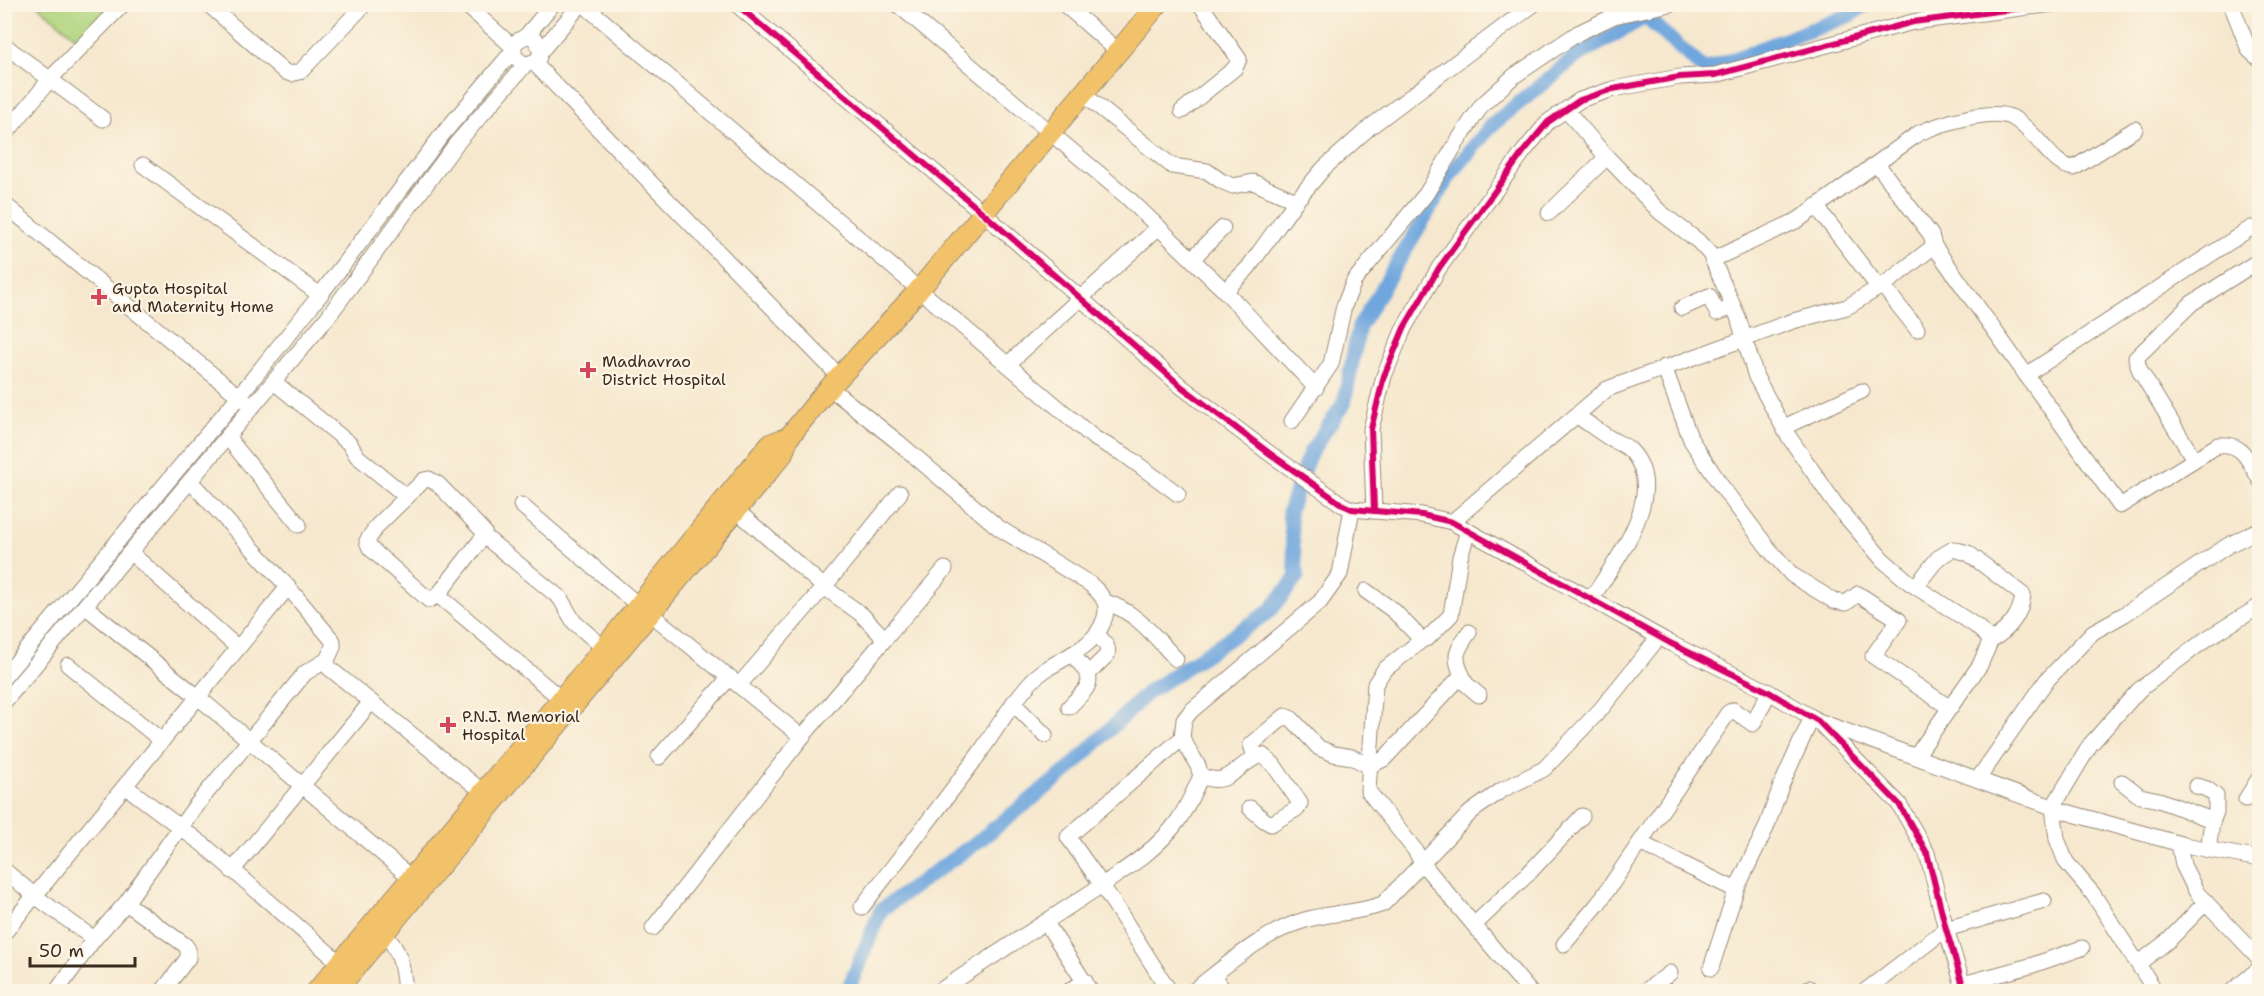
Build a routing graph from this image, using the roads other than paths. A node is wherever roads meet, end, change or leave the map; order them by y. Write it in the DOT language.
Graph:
graph roads {
  1 [pos="123,4"];
  2 [pos="208,4"];
  3 [pos="365,4"];
  4 [pos="465,4"];
  5 [pos="553,4"];
  6 [pos="582,4"];
  7 [pos="736,4"];
  8 [pos="897,4"];
  9 [pos="1064,4"];
  10 [pos="1158,4"];
  11 [pos="1200,4"];
  12 [pos="1534,4"];
  13 [pos="1670,4"];
  14 [pos="2053,4"];
  15 [pos="2231,4"];
  16 [pos="526,36"];
  17 [pos="4,45"];
  18 [pos="513,49"];
  19 [pos="1118,51"];
  20 [pos="534,59"];
  21 [pos="2259,60"];
  22 [pos="51,78"];
  23 [pos="1082,93"];
  24 [pos="1566,110"];
  25 [pos="1182,111"];
  26 [pos="102,118"];
  27 [pos="2135,129"];
  28 [pos="1051,131"];
  29 [pos="4,136"];
  30 [pos="1607,157"];
  31 [pos="1876,164"];
  32 [pos="143,165"];
  33 [pos="1296,201"];
  34 [pos="4,204"];
  35 [pos="1816,206"];
  36 [pos="982,212"];
  37 [pos="1549,213"];
  38 [pos="1159,227"];
  39 [pos="1223,228"];
  40 [pos="2251,228"];
  41 [pos="1935,246"];
  42 [pos="1714,259"];
  43 [pos="1192,260"];
  44 [pos="2259,261"];
  45 [pos="1881,287"];
  46 [pos="918,291"];
  47 [pos="1225,291"];
  48 [pos="320,295"];
  49 [pos="1079,298"];
  50 [pos="1733,307"];
  51 [pos="1682,308"];
  52 [pos="1917,329"];
  53 [pos="1745,338"];
  54 [pos="1008,364"];
  55 [pos="1664,367"];
  56 [pos="2026,375"];
  57 [pos="274,382"];
  58 [pos="835,383"];
  59 [pos="1316,388"];
  60 [pos="1862,391"];
  61 [pos="239,396"];
  62 [pos="253,408"];
  63 [pos="1577,416"];
  64 [pos="1292,421"];
  65 [pos="1784,427"];
  66 [pos="789,437"];
  67 [pos="228,438"];
  68 [pos="2194,459"];
  69 [pos="2259,480"];
  70 [pos="191,482"];
  71 [pos="900,493"];
  72 [pos="1178,494"];
  73 [pos="407,496"];
  74 [pos="521,505"];
  75 [pos="1347,507"];
  76 [pos="736,510"];
  77 [pos="1374,511"];
  78 [pos="1452,522"];
  79 [pos="299,525"];
  80 [pos="2259,529"];
  81 [pos="1468,531"];
  82 [pos="484,536"];
  83 [pos="131,553"];
  84 [pos="945,569"];
  85 [pos="288,586"];
  86 [pos="1916,586"];
  87 [pos="824,587"];
  88 [pos="1366,591"];
  89 [pos="438,595"];
  90 [pos="1591,599"];
  91 [pos="1106,602"];
  92 [pos="2259,606"];
  93 [pos="86,608"];
  94 [pos="645,609"];
  95 [pos="1469,632"];
  96 [pos="1097,634"];
  97 [pos="1659,637"];
  98 [pos="885,639"];
  99 [pos="1422,640"];
  100 [pos="1991,640"];
  101 [pos="238,648"];
  102 [pos="604,648"];
  103 [pos="1072,654"];
  104 [pos="1176,659"];
  105 [pos="327,660"];
  106 [pos="68,665"];
  107 [pos="1089,673"];
  108 [pos="1462,675"];
  109 [pos="4,677"];
  110 [pos="734,681"];
  111 [pos="1769,692"];
  112 [pos="1479,695"];
  113 [pos="198,697"];
  114 [pos="561,699"];
  115 [pos="4,702"];
  116 [pos="371,702"];
  117 [pos="1013,704"];
  118 [pos="1069,707"];
  119 [pos="1950,708"];
  120 [pos="1815,719"];
  121 [pos="1045,735"];
  122 [pos="802,737"];
  123 [pos="1182,738"];
  124 [pos="162,741"];
  125 [pos="249,741"];
  126 [pos="1917,756"];
  127 [pos="659,757"];
  128 [pos="1255,758"];
  129 [pos="1368,766"];
  130 [pos="1202,776"];
  131 [pos="2259,777"];
  132 [pos="1978,779"];
  133 [pos="2122,782"];
  134 [pos="125,786"];
  135 [pos="304,786"];
  136 [pos="2196,786"];
  137 [pos="482,791"];
  138 [pos="2246,799"];
  139 [pos="2053,807"];
  140 [pos="1250,808"];
  141 [pos="1582,816"];
  142 [pos="2212,822"];
  143 [pos="180,827"];
  144 [pos="1640,843"];
  145 [pos="2180,844"];
  146 [pos="2208,850"];
  147 [pos="436,859"];
  148 [pos="2259,859"];
  149 [pos="1422,863"];
  150 [pos="4,870"];
  151 [pos="232,871"];
  152 [pos="410,877"];
  153 [pos="1102,885"];
  154 [pos="1736,890"];
  155 [pos="35,896"];
  156 [pos="2044,901"];
  157 [pos="2206,902"];
  158 [pos="126,903"];
  159 [pos="862,907"];
  160 [pos="1046,923"];
  161 [pos="1474,925"];
  162 [pos="653,928"];
  163 [pos="1946,929"];
  164 [pos="4,933"];
  165 [pos="383,933"];
  166 [pos="94,939"];
  167 [pos="1564,944"];
  168 [pos="2082,948"];
  169 [pos="2259,959"];
  170 [pos="340,963"];
  171 [pos="2139,963"];
  172 [pos="1711,968"];
  173 [pos="2259,968"];
  174 [pos="1670,973"];
  175 [pos="1214,975"];
  176 [pos="1088,986"];
  177 [pos="1964,988"];
  178 [pos="56,992"];
  179 [pos="162,992"];
  180 [pos="316,992"];
  181 [pos="335,992"];
  182 [pos="405,992"];
  183 [pos="938,992"];
  184 [pos="1068,992"];
  185 [pos="1170,992"];
  186 [pos="1192,992"];
  187 [pos="1224,992"];
  188 [pos="1530,992"];
  189 [pos="1644,992"];
  190 [pos="1864,992"];
  191 [pos="2156,992"];
  192 [pos="2231,992"];
  1 -- 22 [label="street"];
  2 -- 3 [label="street"];
  4 -- 18 [label="street"];
  5 -- 16 [label="street"];
  6 -- 20 [label="street"];
  6 -- 46 [label="street"];
  7 -- 36 [label="street"];
  8 -- 28 [label="street"];
  9 -- 19 [label="street"];
  10 -- 19 [label="main road"];
  11 -- 25 [label="street"];
  12 -- 33 [label="street"];
  13 -- 59 [label="street"];
  14 -- 24 [label="street"];
  15 -- 21 [label="street"];
  16 -- 18 [label="street"];
  16 -- 20 [label="street"];
  17 -- 22 [label="street"];
  18 -- 20 [label="street"];
  18 -- 48 [label="street"];
  19 -- 23 [label="main road"];
  20 -- 57 [label="street"];
  20 -- 58 [label="street"];
  22 -- 26 [label="street"];
  22 -- 29 [label="street"];
  23 -- 28 [label="main road"];
  23 -- 33 [label="street"];
  24 -- 30 [label="street"];
  24 -- 77 [label="street"];
  27 -- 31 [label="street"];
  28 -- 36 [label="main road"];
  28 -- 38 [label="street"];
  30 -- 37 [label="street"];
  30 -- 42 [label="street"];
  31 -- 35 [label="street"];
  31 -- 41 [label="street"];
  32 -- 48 [label="street"];
  33 -- 47 [label="street"];
  34 -- 61 [label="street"];
  35 -- 42 [label="street"];
  35 -- 45 [label="street"];
  36 -- 46 [label="main road"];
  36 -- 49 [label="street"];
  38 -- 43 [label="street"];
  38 -- 49 [label="street"];
  39 -- 43 [label="street"];
  40 -- 56 [label="street"];
  41 -- 45 [label="street"];
  41 -- 56 [label="street"];
  42 -- 50 [label="street"];
  43 -- 47 [label="street"];
  44 -- 68 [label="street"];
  45 -- 52 [label="street"];
  45 -- 53 [label="street"];
  46 -- 54 [label="street"];
  46 -- 58 [label="main road"];
  47 -- 59 [label="street"];
  48 -- 61 [label="street"];
  49 -- 54 [label="street"];
  49 -- 75 [label="street"];
  50 -- 51 [label="street"];
  50 -- 53 [label="street"];
  53 -- 55 [label="street"];
  53 -- 65 [label="street"];
  54 -- 72 [label="street"];
  55 -- 63 [label="street"];
  55 -- 119 [label="street"];
  56 -- 68 [label="street"];
  57 -- 62 [label="street"];
  57 -- 73 [label="street"];
  58 -- 66 [label="main road"];
  58 -- 91 [label="street"];
  59 -- 64 [label="street"];
  60 -- 65 [label="street"];
  61 -- 62 [label="street"];
  61 -- 109 [label="street"];
  62 -- 67 [label="street"];
  63 -- 78 [label="street"];
  63 -- 90 [label="street"];
  65 -- 86 [label="street"];
  66 -- 76 [label="main road"];
  66 -- 94 [label="main road"];
  67 -- 70 [label="street"];
  67 -- 79 [label="street"];
  68 -- 69 [label="street"];
  70 -- 83 [label="street"];
  70 -- 85 [label="street"];
  71 -- 87 [label="street"];
  73 -- 82 [label="street"];
  73 -- 89 [label="street"];
  74 -- 94 [label="street"];
  75 -- 77 [label="street"];
  75 -- 123 [label="street"];
  76 -- 87 [label="street"];
  76 -- 94 [label="main road"];
  77 -- 78 [label="street"];
  78 -- 81 [label="street"];
  80 -- 132 [label="street"];
  81 -- 90 [label="street"];
  81 -- 99 [label="street"];
  82 -- 89 [label="street"];
  82 -- 102 [label="street"];
  83 -- 93 [label="street"];
  83 -- 101 [label="street"];
  84 -- 98 [label="street"];
  85 -- 101 [label="street"];
  85 -- 105 [label="street"];
  86 -- 100 [label="street"];
  86 -- 100 [label="street"];
  87 -- 98 [label="street"];
  87 -- 110 [label="street"];
  88 -- 99 [label="street"];
  89 -- 114 [label="street"];
  90 -- 97 [label="street"];
  91 -- 96 [label="street"];
  91 -- 104 [label="street"];
  92 -- 139 [label="street"];
  93 -- 113 [label="street"];
  93 -- 115 [label="street"];
  94 -- 102 [label="main road"];
  94 -- 110 [label="street"];
  94 -- 147 [label="main road"];
  95 -- 108 [label="street"];
  96 -- 103 [label="street"];
  96 -- 107 [label="street"];
  97 -- 111 [label="street"];
  97 -- 149 [label="street"];
  98 -- 122 [label="street"];
  99 -- 129 [label="street"];
  100 -- 119 [label="street"];
  101 -- 113 [label="street"];
  102 -- 114 [label="main road"];
  103 -- 107 [label="street"];
  103 -- 117 [label="street"];
  105 -- 116 [label="street"];
  105 -- 125 [label="street"];
  106 -- 124 [label="street"];
  107 -- 118 [label="street"];
  108 -- 112 [label="street"];
  108 -- 129 [label="street"];
  110 -- 122 [label="street"];
  110 -- 127 [label="street"];
  111 -- 120 [label="street"];
  111 -- 144 [label="street"];
  113 -- 124 [label="street"];
  113 -- 125 [label="street"];
  114 -- 137 [label="main road"];
  116 -- 135 [label="street"];
  116 -- 137 [label="street"];
  117 -- 121 [label="street"];
  117 -- 159 [label="street"];
  119 -- 126 [label="street"];
  120 -- 126 [label="street"];
  120 -- 154 [label="street"];
  120 -- 163 [label="street"];
  122 -- 162 [label="street"];
  123 -- 130 [label="street"];
  123 -- 153 [label="street"];
  124 -- 134 [label="street"];
  125 -- 135 [label="street"];
  125 -- 143 [label="street"];
  126 -- 132 [label="street"];
  128 -- 129 [label="street"];
  128 -- 130 [label="street"];
  128 -- 140 [label="street"];
  129 -- 149 [label="street"];
  130 -- 153 [label="street"];
  131 -- 138 [label="street"];
  132 -- 139 [label="street"];
  133 -- 142 [label="street"];
  134 -- 143 [label="street"];
  134 -- 155 [label="street"];
  135 -- 151 [label="street"];
  135 -- 152 [label="street"];
  136 -- 142 [label="street"];
  137 -- 147 [label="main road"];
  139 -- 145 [label="street"];
  139 -- 171 [label="street"];
  141 -- 161 [label="street"];
  142 -- 146 [label="street"];
  143 -- 151 [label="street"];
  143 -- 158 [label="street"];
  144 -- 154 [label="street"];
  144 -- 167 [label="street"];
  145 -- 146 [label="street"];
  145 -- 157 [label="street"];
  146 -- 148 [label="street"];
  147 -- 152 [label="main road"];
  147 -- 165 [label="main road"];
  149 -- 161 [label="street"];
  149 -- 175 [label="street"];
  150 -- 155 [label="street"];
  151 -- 170 [label="street"];
  152 -- 170 [label="main road"];
  153 -- 160 [label="street"];
  153 -- 185 [label="street"];
  154 -- 172 [label="street"];
  155 -- 164 [label="street"];
  155 -- 166 [label="street"];
  156 -- 163 [label="street"];
  157 -- 169 [label="street"];
  157 -- 171 [label="street"];
  158 -- 166 [label="street"];
  158 -- 179 [label="street"];
  160 -- 176 [label="street"];
  160 -- 183 [label="street"];
  161 -- 188 [label="street"];
  163 -- 177 [label="street"];
  163 -- 190 [label="street"];
  165 -- 181 [label="main road"];
  165 -- 182 [label="street"];
  166 -- 178 [label="street"];
  168 -- 177 [label="street"];
  170 -- 180 [label="main road"];
  171 -- 191 [label="street"];
  173 -- 192 [label="street"];
  174 -- 189 [label="street"];
  175 -- 186 [label="street"];
  175 -- 187 [label="street"];
  176 -- 184 [label="street"];
}
